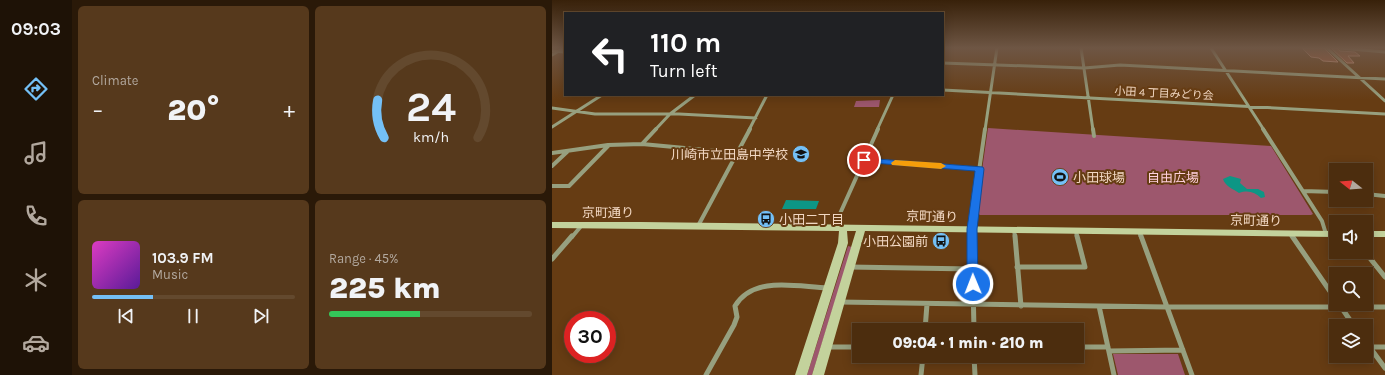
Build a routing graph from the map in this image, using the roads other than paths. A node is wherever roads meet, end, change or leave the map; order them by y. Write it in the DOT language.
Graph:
graph roads {
  1 [pos="986,66"];
  2 [pos="994,66"];
  3 [pos="1114,66"];
  4 [pos="1131,66"];
  5 [pos="1223,66"];
  6 [pos="1346,66"];
  7 [pos="1084,68"];
  8 [pos="1226,70"];
  9 [pos="1358,76"];
  10 [pos="1385,79"];
  11 [pos="944,90"];
  12 [pos="990,92"];
  13 [pos="601,96"];
  14 [pos="694,96"];
  15 [pos="767,96"];
  16 [pos="892,96"];
  17 [pos="1089,98"];
  18 [pos="1385,101"];
  19 [pos="1250,107"];
  20 [pos="552,108"];
  21 [pos="575,114"];
  22 [pos="670,114"];
  23 [pos="1385,114"];
  24 [pos="756,118"];
  25 [pos="552,128"];
  26 [pos="1094,136"];
  27 [pos="642,144"];
  28 [pos="608,145"];
  29 [pos="569,150"];
  30 [pos="738,152"];
  31 [pos="552,153"];
  32 [pos="864,160"];
  33 [pos="552,166"];
  34 [pos="980,169"];
  35 [pos="552,186"];
  36 [pos="1303,191"];
  37 [pos="1329,192"];
  38 [pos="1373,195"];
  39 [pos="1385,196"];
  40 [pos="552,225"];
  41 [pos="582,225"];
  42 [pos="698,226"];
  43 [pos="838,227"];
  44 [pos="860,228"];
  45 [pos="972,229"];
  46 [pos="1014,230"];
  47 [pos="1076,230"];
  48 [pos="1139,231"];
  49 [pos="1290,233"];
  50 [pos="1326,234"];
  51 [pos="1373,234"];
  52 [pos="1385,234"];
  53 [pos="552,258"];
  54 [pos="1372,259"];
  55 [pos="849,267"];
  56 [pos="1017,267"];
  57 [pos="972,269"];
  58 [pos="1382,270"];
  59 [pos="1385,277"];
  60 [pos="828,288"];
  61 [pos="1329,290"];
  62 [pos="839,302"];
  63 [pos="927,304"];
  64 [pos="973,305"];
  65 [pos="1329,305"];
  66 [pos="1021,306"];
  67 [pos="1099,306"];
  68 [pos="1373,306"];
  69 [pos="1167,307"];
  70 [pos="1385,307"];
  71 [pos="926,323"];
  72 [pos="974,323"];
  73 [pos="826,347"];
  74 [pos="852,347"];
  75 [pos="1084,347"];
  76 [pos="1385,347"];
  77 [pos="1373,348"];
  78 [pos="1108,349"];
  79 [pos="1183,350"];
  80 [pos="1373,352"];
  81 [pos="922,363"];
  82 [pos="974,363"];
  83 [pos="1385,368"];
  84 [pos="706,375"];
  85 [pos="801,375"];
  86 [pos="818,375"];
  87 [pos="921,375"];
  88 [pos="975,375"];
  89 [pos="1114,375"];
  90 [pos="1192,375"];
  1 -- 2 [label="street"];
  2 -- 7 [label="street"];
  2 -- 12 [label="street"];
  3 -- 7 [label="street"];
  4 -- 8 [label="street"];
  5 -- 8 [label="street"];
  6 -- 9 [label="street"];
  7 -- 17 [label="street"];
  8 -- 9 [label="street"];
  8 -- 19 [label="street"];
  9 -- 10 [label="street"];
  9 -- 18 [label="street"];
  11 -- 12 [label="street, 小田 4 丁目みどり会"];
  12 -- 17 [label="street, 小田 4 丁目みどり会"];
  12 -- 34 [label="street"];
  13 -- 21 [label="street"];
  14 -- 22 [label="street"];
  15 -- 24 [label="street"];
  16 -- 32 [label="street"];
  17 -- 19 [label="street, 小田 4 丁目みどり会"];
  17 -- 26 [label="street"];
  19 -- 23 [label="street, 小田 4 丁目みどり会"];
  19 -- 36 [label="street"];
  20 -- 21 [label="street"];
  21 -- 22 [label="street"];
  21 -- 25 [label="street"];
  22 -- 24 [label="street"];
  22 -- 27 [label="street"];
  24 -- 30 [label="street"];
  27 -- 28 [label="street"];
  27 -- 30 [label="street"];
  28 -- 29 [label="street"];
  28 -- 35 [label="street"];
  29 -- 31 [label="street"];
  29 -- 33 [label="street"];
  30 -- 42 [label="street"];
  32 -- 34 [label="street"];
  32 -- 43 [label="street"];
  34 -- 45 [label="street"];
  36 -- 37 [label="street"];
  36 -- 50 [label="street"];
  38 -- 39 [label="street"];
  40 -- 41 [label="street, 京町通り"];
  41 -- 42 [label="street, 京町通り"];
  41 -- 53 [label="street"];
  42 -- 43 [label="street, 京町通り"];
  43 -- 44 [label="street, 京町通り"];
  43 -- 60 [label="street"];
  44 -- 45 [label="street, 京町通り"];
  44 -- 55 [label="street"];
  45 -- 46 [label="street, 京町通り"];
  45 -- 57 [label="street"];
  46 -- 47 [label="street, 京町通り"];
  46 -- 56 [label="street"];
  47 -- 48 [label="street, 京町通り"];
  47 -- 56 [label="street"];
  48 -- 49 [label="street, 京町通り"];
  48 -- 69 [label="street"];
  49 -- 50 [label="street, 京町通り"];
  49 -- 61 [label="street"];
  51 -- 52 [label="street"];
  54 -- 58 [label="street"];
  55 -- 57 [label="street"];
  55 -- 62 [label="street"];
  56 -- 66 [label="street"];
  57 -- 64 [label="street"];
  58 -- 59 [label="street"];
  60 -- 84 [label="street"];
  60 -- 85 [label="street"];
  62 -- 63 [label="street"];
  62 -- 73 [label="street"];
  63 -- 64 [label="street"];
  63 -- 71 [label="street"];
  64 -- 66 [label="street"];
  64 -- 72 [label="street"];
  65 -- 69 [label="street"];
  66 -- 67 [label="street"];
  67 -- 69 [label="street"];
  67 -- 78 [label="street"];
  68 -- 70 [label="street"];
  69 -- 79 [label="street"];
  73 -- 74 [label="street"];
  73 -- 86 [label="street"];
  75 -- 78 [label="street"];
  76 -- 77 [label="street"];
  78 -- 79 [label="street"];
  78 -- 89 [label="street"];
  79 -- 90 [label="street"];
  80 -- 83 [label="street"];
  81 -- 87 [label="street"];
  82 -- 88 [label="street"];
}
